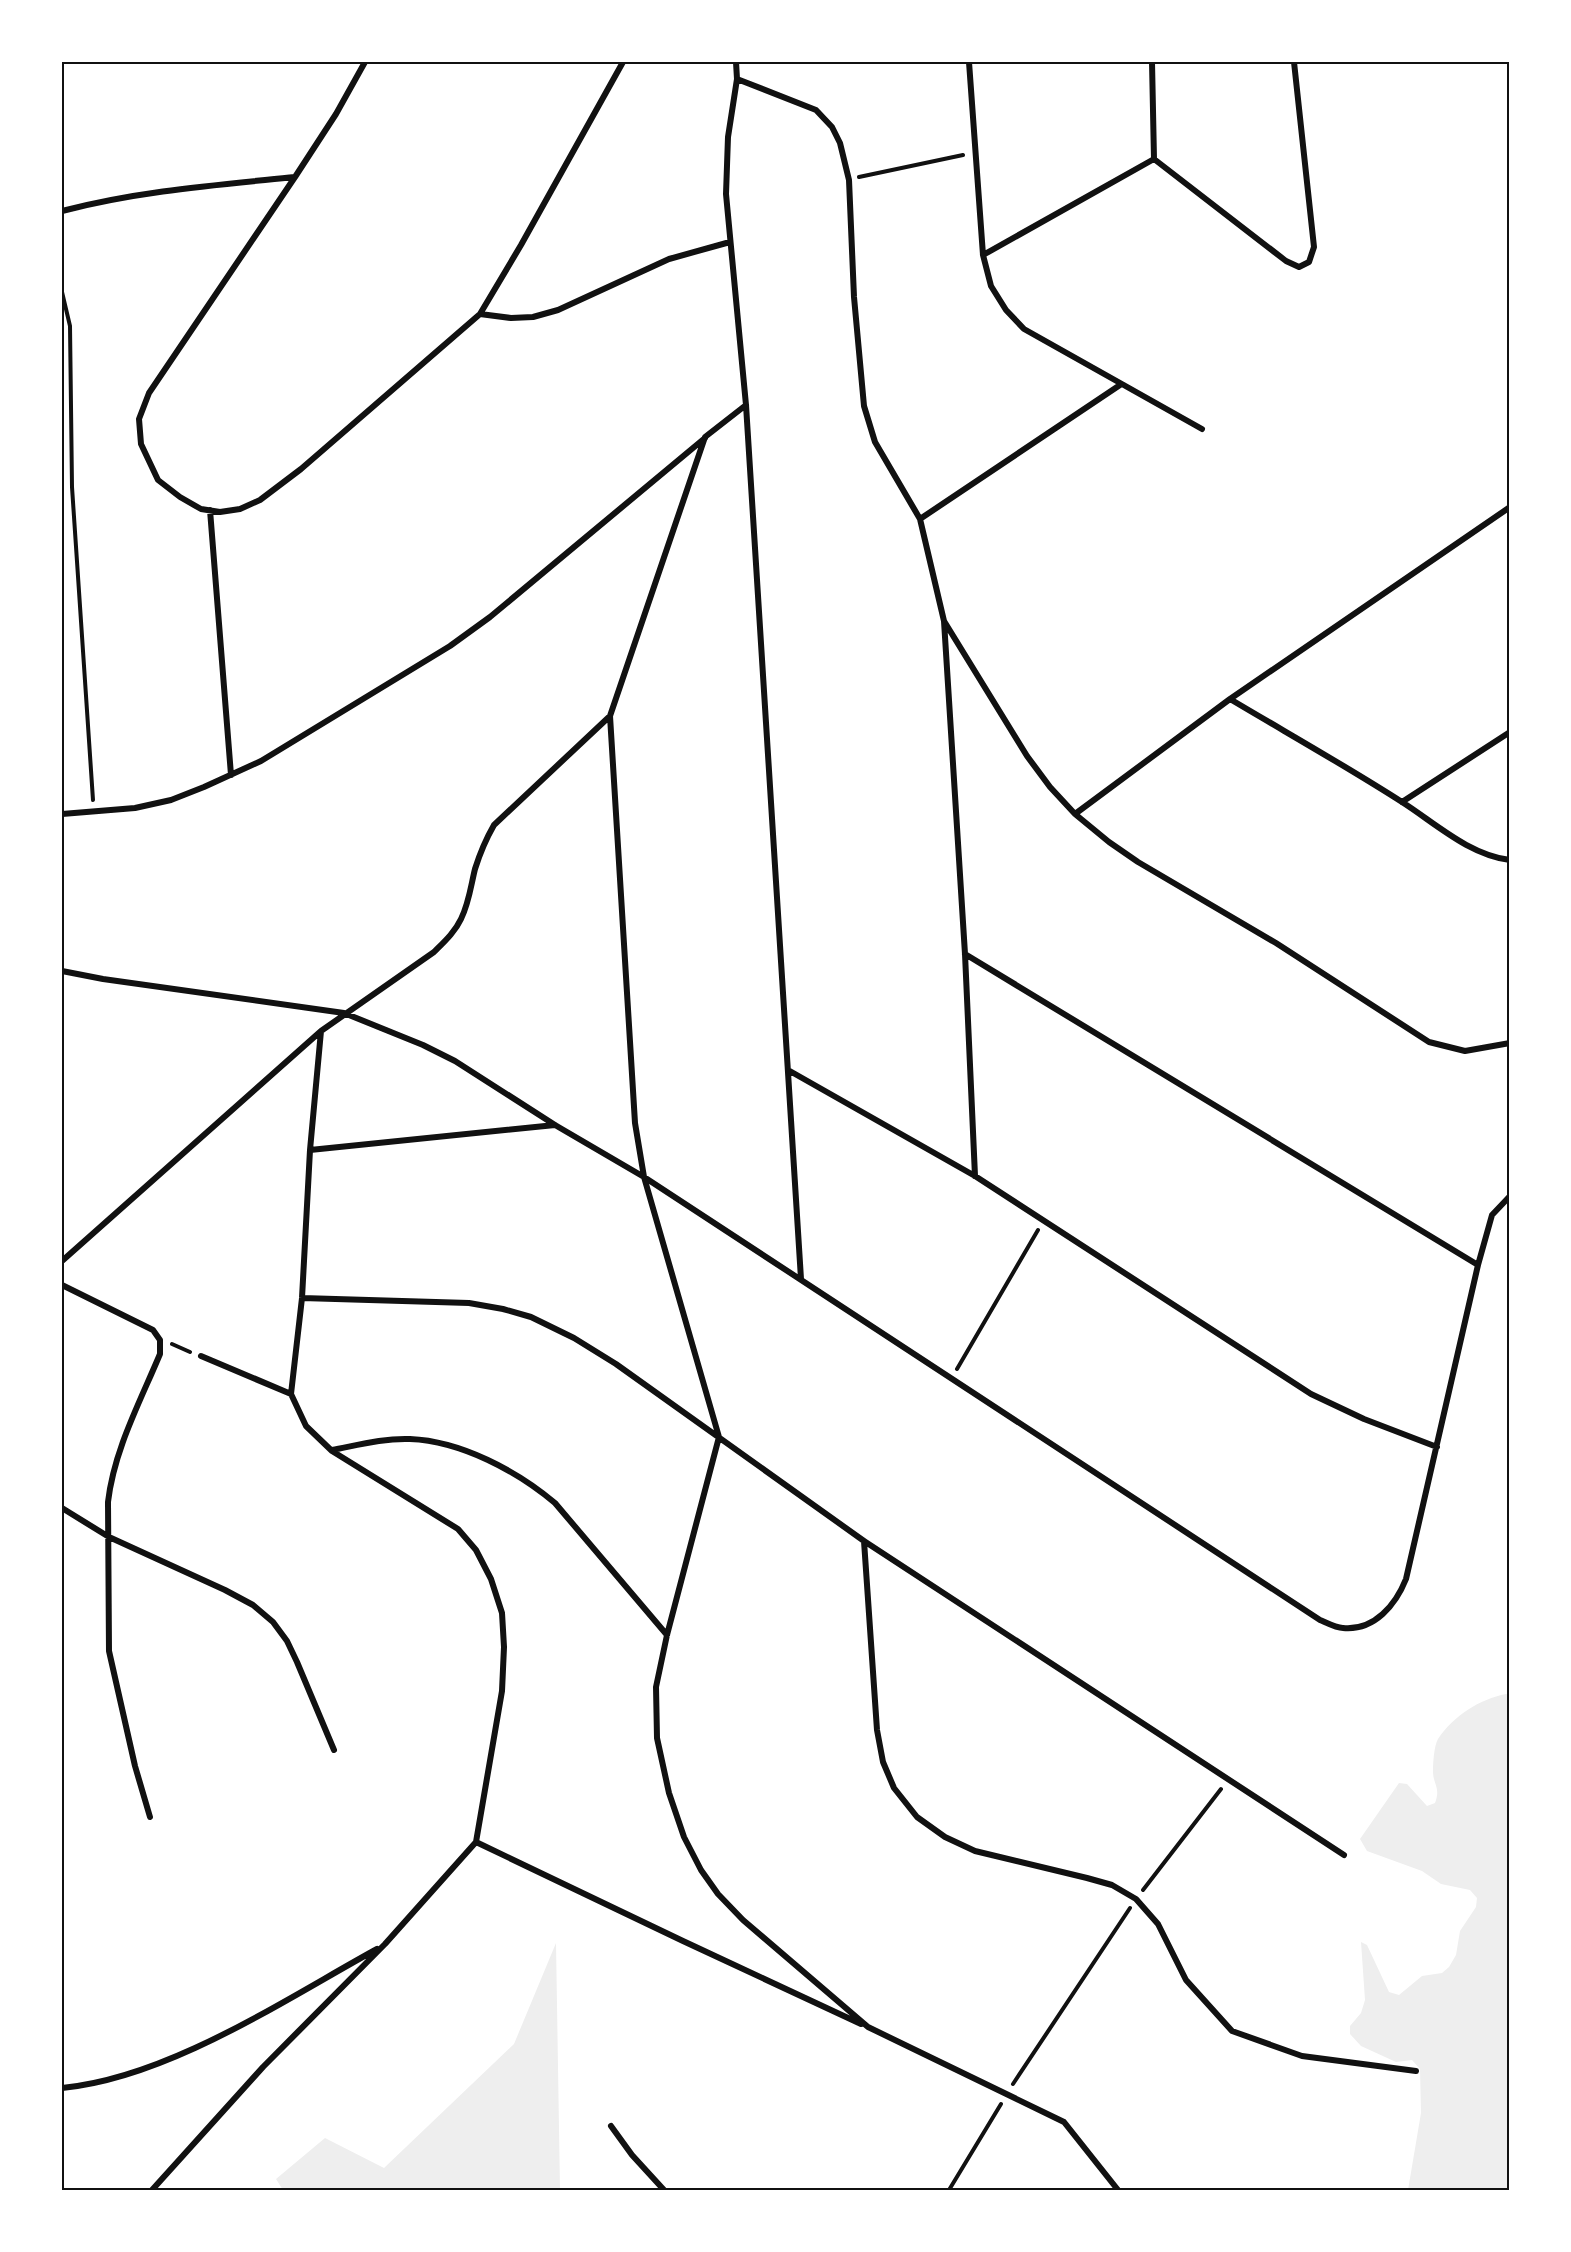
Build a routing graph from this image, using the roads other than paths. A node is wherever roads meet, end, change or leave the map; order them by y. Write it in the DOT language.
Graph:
graph roads {
  1 [pos="365,62"];
  2 [pos="623,62"];
  3 [pos="736,62"];
  4 [pos="969,62"];
  5 [pos="1152,62"];
  6 [pos="1294,62"];
  7 [pos="737,79"];
  8 [pos="1154,159"];
  9 [pos="295,177"];
  10 [pos="62,211"];
  11 [pos="730,242"];
  12 [pos="983,255"];
  13 [pos="480,314"];
  14 [pos="1120,385"];
  15 [pos="746,405"];
  16 [pos="1202,429"];
  17 [pos="705,437"];
  18 [pos="1509,507"];
  19 [pos="210,510"];
  20 [pos="920,519"];
  21 [pos="944,621"];
  22 [pos="1230,699"];
  23 [pos="610,716"];
  24 [pos="1509,732"];
  25 [pos="231,775"];
  26 [pos="1402,802"];
  27 [pos="62,814"];
  28 [pos="1075,814"];
  29 [pos="1509,860"];
  30 [pos="965,954"];
  31 [pos="62,971"];
  32 [pos="344,1013"];
  33 [pos="321,1031"];
  34 [pos="1509,1042"];
  35 [pos="788,1071"];
  36 [pos="555,1125"];
  37 [pos="310,1150"];
  38 [pos="975,1176"];
  39 [pos="644,1177"];
  40 [pos="1509,1196"];
  41 [pos="62,1261"];
  42 [pos="1478,1265"];
  43 [pos="801,1279"];
  44 [pos="62,1285"];
  45 [pos="302,1298"];
  46 [pos="201,1356"];
  47 [pos="291,1394"];
  48 [pos="719,1437"];
  49 [pos="1437,1447"];
  50 [pos="332,1450"];
  51 [pos="62,1508"];
  52 [pos="109,1537"];
  53 [pos="864,1541"];
  54 [pos="667,1635"];
  55 [pos="334,1750"];
  56 [pos="150,1816"];
  57 [pos="476,1842"];
  58 [pos="1344,1856"];
  59 [pos="385,1944"];
  60 [pos="868,2027"];
  61 [pos="1416,2071"];
  62 [pos="62,2088"];
  63 [pos="610,2126"];
  64 [pos="152,2190"];
  65 [pos="664,2190"];
  66 [pos="1118,2190"];
  1 -- 9 [label="street"];
  2 -- 13 [label="street"];
  3 -- 7 [label="street"];
  4 -- 12 [label="street"];
  5 -- 8 [label="street"];
  6 -- 8 [label="street"];
  7 -- 11 [label="street"];
  7 -- 20 [label="street"];
  8 -- 12 [label="street"];
  9 -- 10 [label="street"];
  9 -- 19 [label="street"];
  11 -- 13 [label="street"];
  11 -- 15 [label="street"];
  12 -- 14 [label="street"];
  13 -- 19 [label="street"];
  14 -- 16 [label="street"];
  14 -- 20 [label="street"];
  15 -- 17 [label="street"];
  15 -- 35 [label="street"];
  17 -- 23 [label="street"];
  17 -- 25 [label="street"];
  18 -- 22 [label="street"];
  19 -- 25 [label="street"];
  20 -- 21 [label="street"];
  21 -- 28 [label="street"];
  21 -- 30 [label="street"];
  22 -- 26 [label="street"];
  22 -- 28 [label="street"];
  23 -- 32 [label="street"];
  23 -- 39 [label="street"];
  24 -- 26 [label="street"];
  25 -- 27 [label="street"];
  26 -- 29 [label="street"];
  28 -- 34 [label="street"];
  30 -- 38 [label="street"];
  30 -- 42 [label="street"];
  31 -- 32 [label="street"];
  32 -- 33 [label="street"];
  32 -- 36 [label="street"];
  33 -- 37 [label="street"];
  33 -- 41 [label="street"];
  35 -- 38 [label="street"];
  35 -- 43 [label="street"];
  36 -- 37 [label="street"];
  36 -- 39 [label="street"];
  37 -- 45 [label="street"];
  38 -- 49 [label="street"];
  39 -- 43 [label="street"];
  39 -- 48 [label="street"];
  40 -- 42 [label="street"];
  42 -- 49 [label="street"];
  43 -- 49 [label="street"];
  44 -- 52 [label="street"];
  45 -- 47 [label="street"];
  45 -- 48 [label="street"];
  46 -- 47 [label="street"];
  47 -- 50 [label="street"];
  48 -- 53 [label="street"];
  48 -- 54 [label="street"];
  50 -- 54 [label="street"];
  50 -- 57 [label="street"];
  51 -- 52 [label="street"];
  52 -- 55 [label="street"];
  52 -- 56 [label="street"];
  53 -- 58 [label="street"];
  53 -- 61 [label="street"];
  54 -- 60 [label="street"];
  57 -- 59 [label="street"];
  57 -- 60 [label="street"];
  59 -- 62 [label="street"];
  59 -- 64 [label="street"];
  60 -- 66 [label="street"];
  63 -- 65 [label="street"];
}
